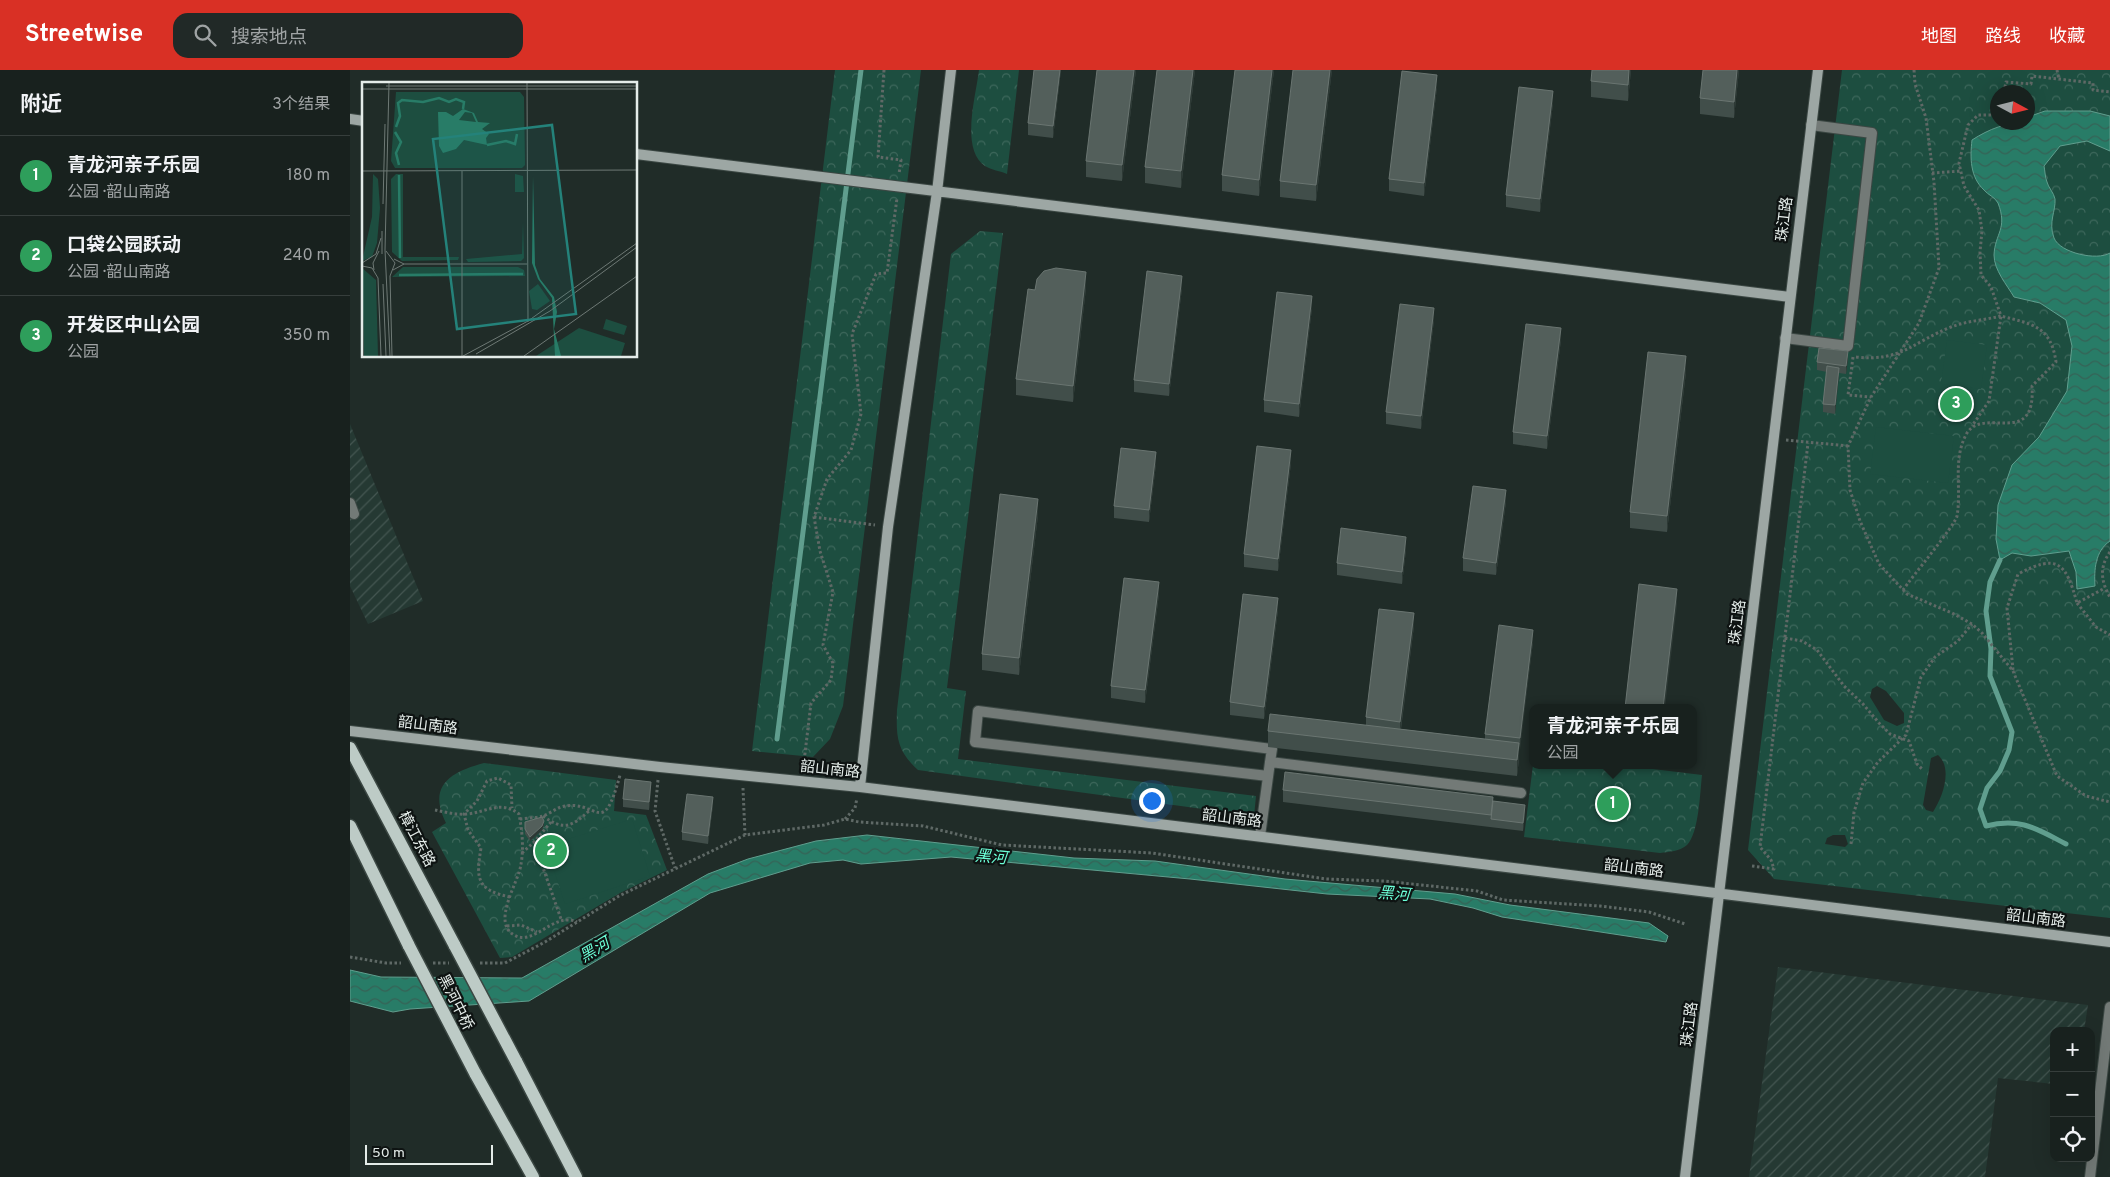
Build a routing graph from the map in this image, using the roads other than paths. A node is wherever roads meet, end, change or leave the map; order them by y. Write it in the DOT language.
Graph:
graph roads {
  1 [pos="951,70"];
  2 [pos="1818,70"];
  3 [pos="1811,125"];
  4 [pos="638,154"];
  5 [pos="937,192"];
  6 [pos="1790,297"];
  7 [pos="1785,338"];
  8 [pos="350,503"];
  9 [pos="354,514"];
  10 [pos="350,732"];
  11 [pos="350,748"];
  12 [pos="1270,762"];
  13 [pos="1268,776"];
  14 [pos="860,787"];
  15 [pos="1521,793"];
  16 [pos="350,826"];
  17 [pos="1260,836"];
  18 [pos="1720,894"];
  19 [pos="2110,942"];
  20 [pos="455,946"];
  21 [pos="2110,1007"];
  22 [pos="533,1177"];
  23 [pos="576,1177"];
  24 [pos="1685,1177"];
  25 [pos="2090,1177"];
  1 -- 5 [label="street"];
  2 -- 3 [label="street, 珠江路"];
  3 -- 6 [label="street, 珠江路"];
  3 -- 7 [label="street"];
  4 -- 5 [label="street"];
  5 -- 6 [label="street"];
  5 -- 14 [label="street"];
  6 -- 7 [label="street, 珠江路"];
  7 -- 18 [label="street, 珠江路"];
  8 -- 9 [label="street"];
  10 -- 14 [label="street, 韶山南路"];
  11 -- 20 [label="main road, 樟江东路"];
  12 -- 13 [label="street"];
  12 -- 13 [label="street"];
  12 -- 15 [label="street"];
  13 -- 17 [label="street"];
  14 -- 17 [label="street, 韶山南路"];
  16 -- 22 [label="main road, 黑河中桥, bridge"];
  17 -- 18 [label="street, 韶山南路"];
  18 -- 19 [label="street, 韶山南路"];
  18 -- 24 [label="street, 珠江路"];
  20 -- 23 [label="main road, 黑河中桥, bridge"];
  21 -- 25 [label="street"];
}
